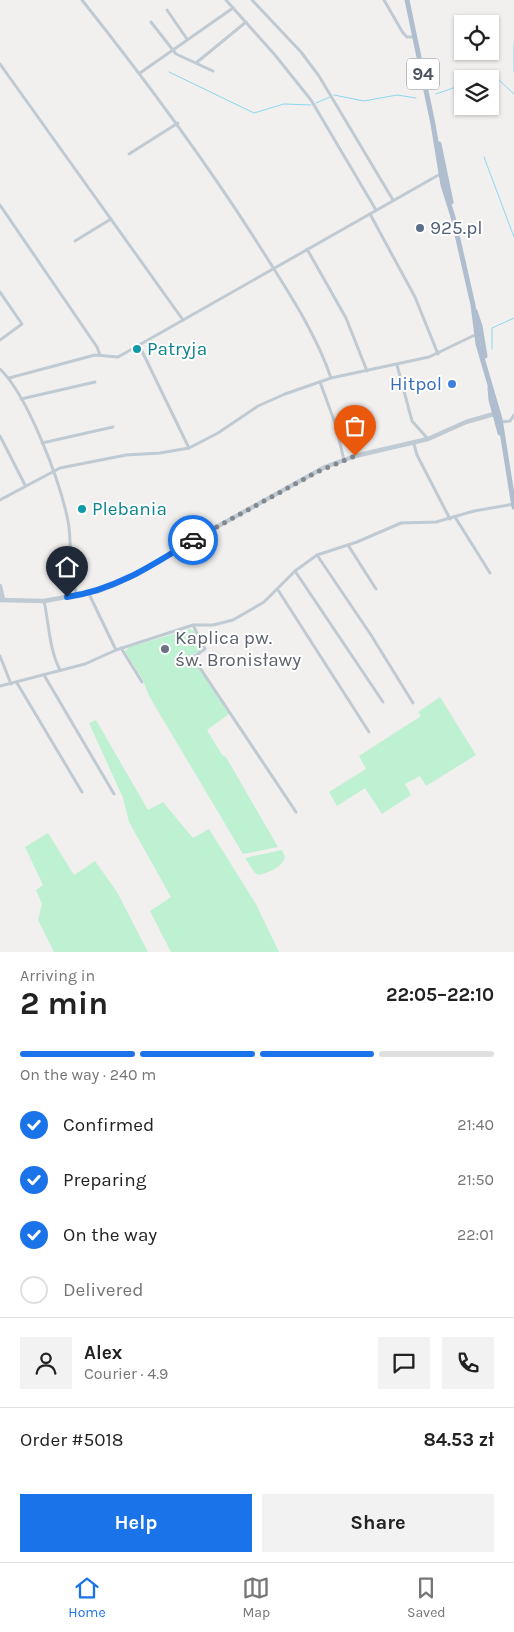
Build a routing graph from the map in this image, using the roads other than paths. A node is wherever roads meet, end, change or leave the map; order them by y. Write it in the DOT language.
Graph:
graph roads {
  1 [pos="82,0"];
  2 [pos="226,0"];
  3 [pos="252,0"];
  4 [pos="384,0"];
  5 [pos="406,0"];
  6 [pos="233,8"];
  7 [pos="167,10"];
  8 [pos="152,22"];
  9 [pos="246,22"];
  10 [pos="414,37"];
  11 [pos="187,39"];
  12 [pos="172,50"];
  13 [pos="196,63"];
  14 [pos="0,64"];
  15 [pos="213,71"];
  16 [pos="140,73"];
  17 [pos="178,123"];
  18 [pos="434,130"];
  19 [pos="129,154"];
  20 [pos="445,167"];
  21 [pos="441,174"];
  22 [pos="448,180"];
  23 [pos="393,200"];
  24 [pos="0,205"];
  25 [pos="376,210"];
  26 [pos="370,214"];
  27 [pos="453,217"];
  28 [pos="112,219"];
  29 [pos="76,240"];
  30 [pos="307,249"];
  31 [pos="274,268"];
  32 [pos="0,292"];
  33 [pos="472,305"];
  34 [pos="183,320"];
  35 [pos="480,326"];
  36 [pos="476,335"];
  37 [pos="0,340"];
  38 [pos="484,343"];
  39 [pos="139,345"];
  40 [pos="438,354"];
  41 [pos="100,355"];
  42 [pos="485,362"];
  43 [pos="397,365"];
  44 [pos="0,369"];
  45 [pos="367,370"];
  46 [pos="9,378"];
  47 [pos="331,378"];
  48 [pos="95,382"];
  49 [pos="320,382"];
  50 [pos="490,383"];
  51 [pos="21,399"];
  52 [pos="498,406"];
  53 [pos="494,414"];
  54 [pos="514,415"];
  55 [pos="501,420"];
  56 [pos="512,422"];
  57 [pos="113,427"];
  58 [pos="0,436"];
  59 [pos="428,439"];
  60 [pos="502,439"];
  61 [pos="42,443"];
  62 [pos="414,444"];
  63 [pos="190,448"];
  64 [pos="344,460"];
  65 [pos="53,470"];
  66 [pos="25,485"];
  67 [pos="513,488"];
  68 [pos="0,500"];
  69 [pos="514,505"];
  70 [pos="455,517"];
  71 [pos="450,519"];
  72 [pos="348,545"];
  73 [pos="316,554"];
  74 [pos="295,571"];
  75 [pos="490,573"];
  76 [pos="0,586"];
  77 [pos="376,589"];
  78 [pos="278,590"];
  79 [pos="89,594"];
  80 [pos="77,596"];
  81 [pos="2,600"];
  82 [pos="44,601"];
  83 [pos="193,625"];
  84 [pos="121,648"];
  85 [pos="116,650"];
  86 [pos="0,656"];
  87 [pos="60,670"];
  88 [pos="44,675"];
  89 [pos="142,682"];
  90 [pos="17,683"];
  91 [pos="11,684"];
  92 [pos="0,686"];
  93 [pos="383,702"];
  94 [pos="413,702"];
  95 [pos="370,732"];
  96 [pos="82,792"];
  97 [pos="114,794"];
  98 [pos="296,812"];
  1 -- 16 [label="street"];
  2 -- 6 [label="street"];
  3 -- 23 [label="street"];
  4 -- 10 [label="street"];
  5 -- 10 [label="main road, 94"];
  6 -- 9 [label="street"];
  6 -- 11 [label="street"];
  7 -- 11 [label="street"];
  8 -- 12 [label="street"];
  9 -- 13 [label="street"];
  9 -- 25 [label="street"];
  10 -- 18 [label="main road, 94"];
  11 -- 12 [label="street"];
  12 -- 13 [label="street"];
  12 -- 16 [label="street"];
  13 -- 15 [label="street"];
  14 -- 28 [label="street"];
  16 -- 17 [label="street"];
  17 -- 19 [label="street"];
  17 -- 31 [label="street"];
  18 -- 20 [label="main road, 94"];
  18 -- 21 [label="main road, 94"];
  20 -- 21 [label="street"];
  20 -- 22 [label="main road, 94"];
  21 -- 22 [label="street"];
  21 -- 23 [label="street"];
  21 -- 27 [label="main road, 94"];
  22 -- 27 [label="main road, 94"];
  23 -- 25 [label="street"];
  24 -- 41 [label="street"];
  25 -- 26 [label="street"];
  26 -- 30 [label="street"];
  26 -- 40 [label="street"];
  27 -- 33 [label="main road, 94"];
  28 -- 29 [label="street"];
  28 -- 34 [label="street"];
  30 -- 31 [label="street"];
  30 -- 45 [label="street"];
  31 -- 34 [label="street"];
  31 -- 47 [label="street"];
  32 -- 37 [label="street"];
  33 -- 35 [label="main road, 94"];
  33 -- 36 [label="main road, 94"];
  34 -- 39 [label="street"];
  35 -- 36 [label="street"];
  35 -- 38 [label="main road, 94"];
  36 -- 38 [label="street"];
  36 -- 40 [label="street"];
  36 -- 42 [label="main road, 94"];
  38 -- 42 [label="main road, 94"];
  39 -- 41 [label="street"];
  39 -- 63 [label="street"];
  40 -- 43 [label="street"];
  41 -- 46 [label="street"];
  42 -- 50 [label="main road, 94"];
  43 -- 45 [label="street"];
  43 -- 59 [label="street"];
  44 -- 46 [label="street"];
  45 -- 47 [label="street"];
  46 -- 51 [label="street"];
  47 -- 49 [label="street"];
  48 -- 51 [label="street"];
  49 -- 63 [label="street"];
  49 -- 64 [label="street"];
  50 -- 52 [label="main road, 94"];
  50 -- 53 [label="main road, 94"];
  51 -- 61 [label="street"];
  52 -- 53 [label="street"];
  52 -- 55 [label="main road, 94"];
  53 -- 55 [label="street"];
  53 -- 59 [label="street"];
  53 -- 60 [label="main road, 94"];
  54 -- 56 [label="street"];
  55 -- 56 [label="street"];
  55 -- 60 [label="main road, 94"];
  57 -- 61 [label="street"];
  58 -- 66 [label="street"];
  59 -- 62 [label="street"];
  60 -- 67 [label="main road, 94"];
  61 -- 65 [label="street"];
  62 -- 64 [label="street"];
  62 -- 71 [label="street"];
  63 -- 65 [label="street"];
  64 -- 79 [label="street"];
  65 -- 66 [label="street"];
  65 -- 80 [label="street"];
  66 -- 68 [label="street"];
  67 -- 69 [label="main road, 94"];
  69 -- 70 [label="street"];
  70 -- 71 [label="street"];
  70 -- 75 [label="street"];
  71 -- 72 [label="street"];
  72 -- 73 [label="street"];
  72 -- 77 [label="street"];
  73 -- 74 [label="street"];
  73 -- 94 [label="street"];
  74 -- 78 [label="street"];
  74 -- 93 [label="street"];
  76 -- 81 [label="street"];
  78 -- 83 [label="street"];
  78 -- 95 [label="street"];
  79 -- 80 [label="street"];
  79 -- 85 [label="street"];
  80 -- 82 [label="street"];
  81 -- 82 [label="street"];
  82 -- 87 [label="street"];
  83 -- 84 [label="street"];
  83 -- 98 [label="street"];
  84 -- 85 [label="street"];
  84 -- 89 [label="street"];
  85 -- 87 [label="street"];
  86 -- 91 [label="street"];
  87 -- 88 [label="street"];
  88 -- 90 [label="street"];
  88 -- 97 [label="street"];
  90 -- 91 [label="street"];
  90 -- 96 [label="street"];
  91 -- 92 [label="street"];
}
